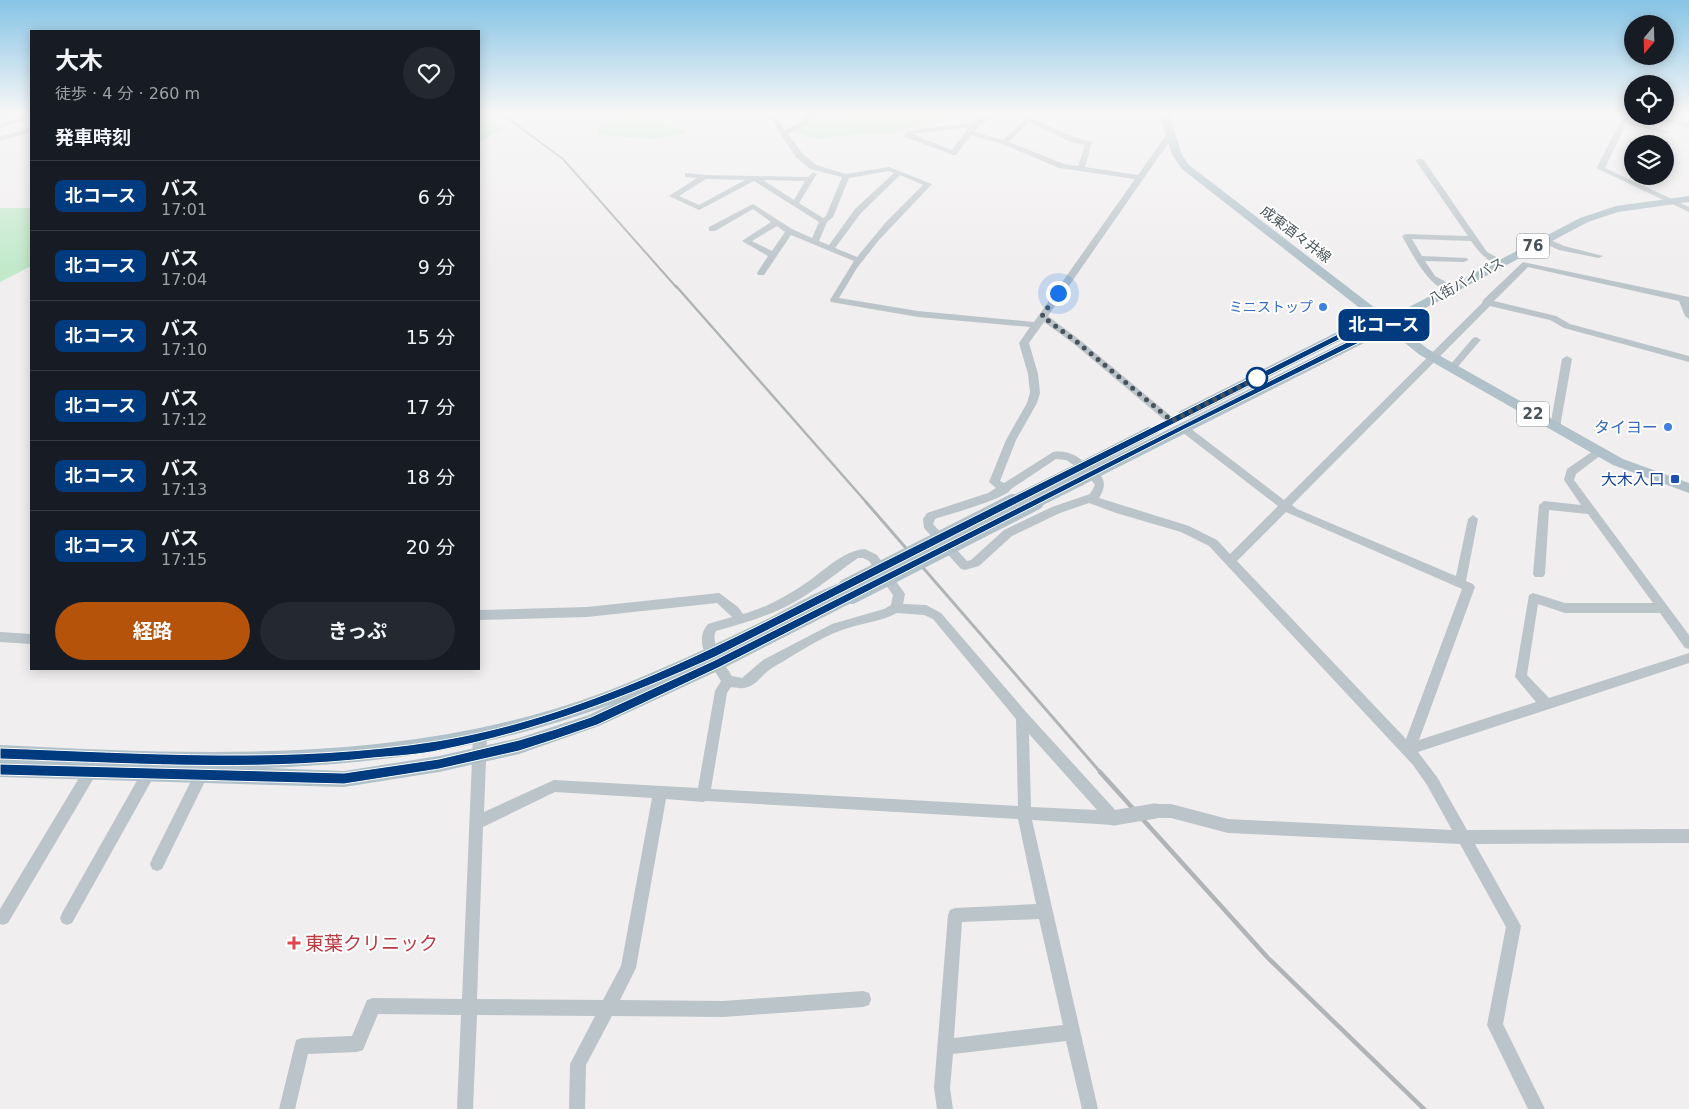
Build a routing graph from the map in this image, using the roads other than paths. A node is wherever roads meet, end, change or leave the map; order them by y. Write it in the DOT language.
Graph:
graph roads {
  1 [pos="814,166"];
  2 [pos="1061,166"];
  3 [pos="1082,166"];
  4 [pos="1149,166"];
  5 [pos="1184,166"];
  6 [pos="1423,166"];
  7 [pos="1602,166"];
  8 [pos="817,168"];
  9 [pos="1081,169"];
  10 [pos="899,172"];
  11 [pos="688,175"];
  12 [pos="846,176"];
  13 [pos="706,177"];
  14 [pos="754,178"];
  15 [pos="1141,178"];
  16 [pos="810,179"];
  17 [pos="1689,199"];
  18 [pos="1670,201"];
  19 [pos="795,204"];
  20 [pos="1689,210"];
  21 [pos="823,222"];
  22 [pos="776,223"];
  23 [pos="712,229"];
  24 [pos="789,232"];
  25 [pos="1473,239"];
  26 [pos="1544,240"];
  27 [pos="816,242"];
  28 [pos="830,248"];
  29 [pos="773,255"];
  30 [pos="1599,256"];
  31 [pos="1420,258"];
  32 [pos="858,260"];
  33 [pos="1464,260"];
  34 [pos="1501,262"];
  35 [pos="761,272"];
  36 [pos="1452,288"];
  37 [pos="1686,299"];
  38 [pos="1486,302"];
  39 [pos="1042,316"];
  40 [pos="1689,316"];
  41 [pos="1387,323"];
  42 [pos="1036,325"];
  43 [pos="1476,340"];
  44 [pos="1431,356"];
  45 [pos="1567,359"];
  46 [pos="1689,359"];
  47 [pos="1452,368"];
  48 [pos="1177,424"];
  49 [pos="1555,427"];
  50 [pos="1600,452"];
  51 [pos="1082,474"];
  52 [pos="1689,488"];
  53 [pos="1006,489"];
  54 [pos="1090,499"];
  55 [pos="1284,506"];
  56 [pos="1590,510"];
  57 [pos="1473,519"];
  58 [pos="1231,560"];
  59 [pos="1539,574"];
  60 [pos="1460,583"];
  61 [pos="896,608"];
  62 [pos="1662,608"];
  63 [pos="480,615"];
  64 [pos="740,619"];
  65 [pos="0,636"];
  66 [pos="30,639"];
  67 [pos="1689,644"];
  68 [pos="1689,658"];
  69 [pos="714,659"];
  70 [pos="728,681"];
  71 [pos="1548,705"];
  72 [pos="1022,717"];
  73 [pos="480,736"];
  74 [pos="1409,749"];
  75 [pos="0,753"];
  76 [pos="479,755"];
  77 [pos="0,769"];
  78 [pos="90,772"];
  79 [pos="148,774"];
  80 [pos="201,776"];
  81 [pos="660,793"];
  82 [pos="703,796"];
  83 [pos="1026,814"];
  84 [pos="1113,818"];
  85 [pos="476,823"];
  86 [pos="1689,836"];
  87 [pos="1464,837"];
  88 [pos="157,864"];
  89 [pos="1045,911"];
  90 [pos="3,918"];
  91 [pos="67,918"];
  92 [pos="863,999"];
  93 [pos="468,1008"];
  94 [pos="608,1009"];
  95 [pos="1071,1032"];
  96 [pos="945,1047"];
  97 [pos="287,1109"];
  98 [pos="465,1109"];
  99 [pos="577,1109"];
  100 [pos="945,1109"];
  101 [pos="1090,1109"];
  102 [pos="1537,1109"];
  1 -- 8 [label="street"];
  2 -- 9 [label="street"];
  3 -- 9 [label="street"];
  4 -- 15 [label="street"];
  5 -- 41 [label="main road, 成東酒々井線"];
  6 -- 25 [label="street"];
  7 -- 18 [label="street"];
  8 -- 12 [label="street"];
  8 -- 16 [label="street"];
  9 -- 15 [label="street"];
  10 -- 12 [label="street"];
  10 -- 28 [label="street"];
  10 -- 32 [label="street"];
  11 -- 13 [label="street"];
  12 -- 21 [label="street"];
  13 -- 14 [label="street"];
  13 -- 14 [label="street"];
  14 -- 16 [label="street"];
  14 -- 19 [label="street"];
  15 -- 39 [label="street"];
  16 -- 19 [label="street"];
  17 -- 18 [label="main road, 八街バイパス / 76"];
  18 -- 20 [label="street"];
  18 -- 26 [label="main road, 八街バイパス / 76"];
  19 -- 21 [label="street"];
  21 -- 27 [label="street"];
  22 -- 23 [label="street"];
  22 -- 24 [label="street"];
  22 -- 29 [label="street"];
  24 -- 27 [label="street"];
  24 -- 29 [label="street"];
  25 -- 31 [label="street"];
  25 -- 34 [label="street"];
  26 -- 30 [label="street"];
  26 -- 34 [label="main road, 八街バイパス / 76"];
  27 -- 28 [label="street"];
  28 -- 32 [label="street"];
  29 -- 35 [label="street"];
  31 -- 33 [label="street"];
  31 -- 36 [label="street"];
  32 -- 42 [label="street"];
  34 -- 36 [label="main road, 八街バイパス / 76"];
  36 -- 41 [label="main road, 八街バイパス / 76"];
  37 -- 38 [label="street"];
  37 -- 40 [label="street"];
  38 -- 44 [label="street"];
  38 -- 46 [label="street"];
  39 -- 42 [label="street"];
  39 -- 48 [label="street"];
  41 -- 44 [label="main road, 22"];
  41 -- 48 [label="main road, 八街バイパス"];
  42 -- 53 [label="street"];
  43 -- 47 [label="street"];
  44 -- 47 [label="main road, 22"];
  44 -- 55 [label="street"];
  45 -- 49 [label="street"];
  47 -- 49 [label="main road, 22"];
  48 -- 51 [label="main road, 八街バイパス"];
  48 -- 55 [label="street"];
  49 -- 50 [label="main road, 22"];
  50 -- 52 [label="main road, 22"];
  50 -- 56 [label="street"];
  51 -- 53 [label="street"];
  51 -- 54 [label="street"];
  51 -- 69 [label="main road, 八街バイパス, bridge"];
  53 -- 54 [label="street"];
  54 -- 58 [label="street"];
  55 -- 58 [label="street"];
  55 -- 60 [label="street"];
  56 -- 59 [label="street"];
  56 -- 62 [label="street"];
  57 -- 60 [label="street"];
  58 -- 74 [label="street"];
  60 -- 74 [label="street"];
  61 -- 64 [label="street"];
  61 -- 70 [label="street"];
  61 -- 72 [label="street"];
  62 -- 67 [label="street"];
  62 -- 71 [label="street"];
  63 -- 64 [label="street"];
  64 -- 69 [label="street"];
  65 -- 66 [label="street"];
  68 -- 71 [label="street"];
  69 -- 70 [label="street"];
  69 -- 73 [label="main road, 八街バイパス"];
  69 -- 76 [label="main road, 八街バイパス"];
  70 -- 82 [label="street"];
  71 -- 74 [label="street"];
  72 -- 83 [label="street"];
  72 -- 84 [label="street"];
  73 -- 75 [label="main road, 八街バイパス"];
  73 -- 76 [label="street"];
  74 -- 87 [label="street"];
  76 -- 80 [label="main road, 八街バイパス"];
  76 -- 85 [label="street"];
  77 -- 78 [label="main road, 八街バイパス"];
  78 -- 79 [label="main road, 八街バイパス"];
  78 -- 90 [label="street"];
  79 -- 80 [label="main road, 八街バイパス"];
  79 -- 91 [label="street"];
  80 -- 88 [label="street"];
  81 -- 82 [label="street"];
  81 -- 85 [label="street"];
  81 -- 94 [label="street"];
  82 -- 83 [label="street"];
  83 -- 84 [label="street"];
  83 -- 89 [label="street"];
  84 -- 87 [label="street, bridge"];
  85 -- 93 [label="street"];
  86 -- 87 [label="street"];
  87 -- 102 [label="street"];
  89 -- 95 [label="street"];
  89 -- 96 [label="street"];
  92 -- 94 [label="street"];
  93 -- 94 [label="street"];
  93 -- 97 [label="street"];
  93 -- 98 [label="street"];
  94 -- 99 [label="street"];
  95 -- 96 [label="street"];
  95 -- 101 [label="street"];
  96 -- 100 [label="street"];
}
